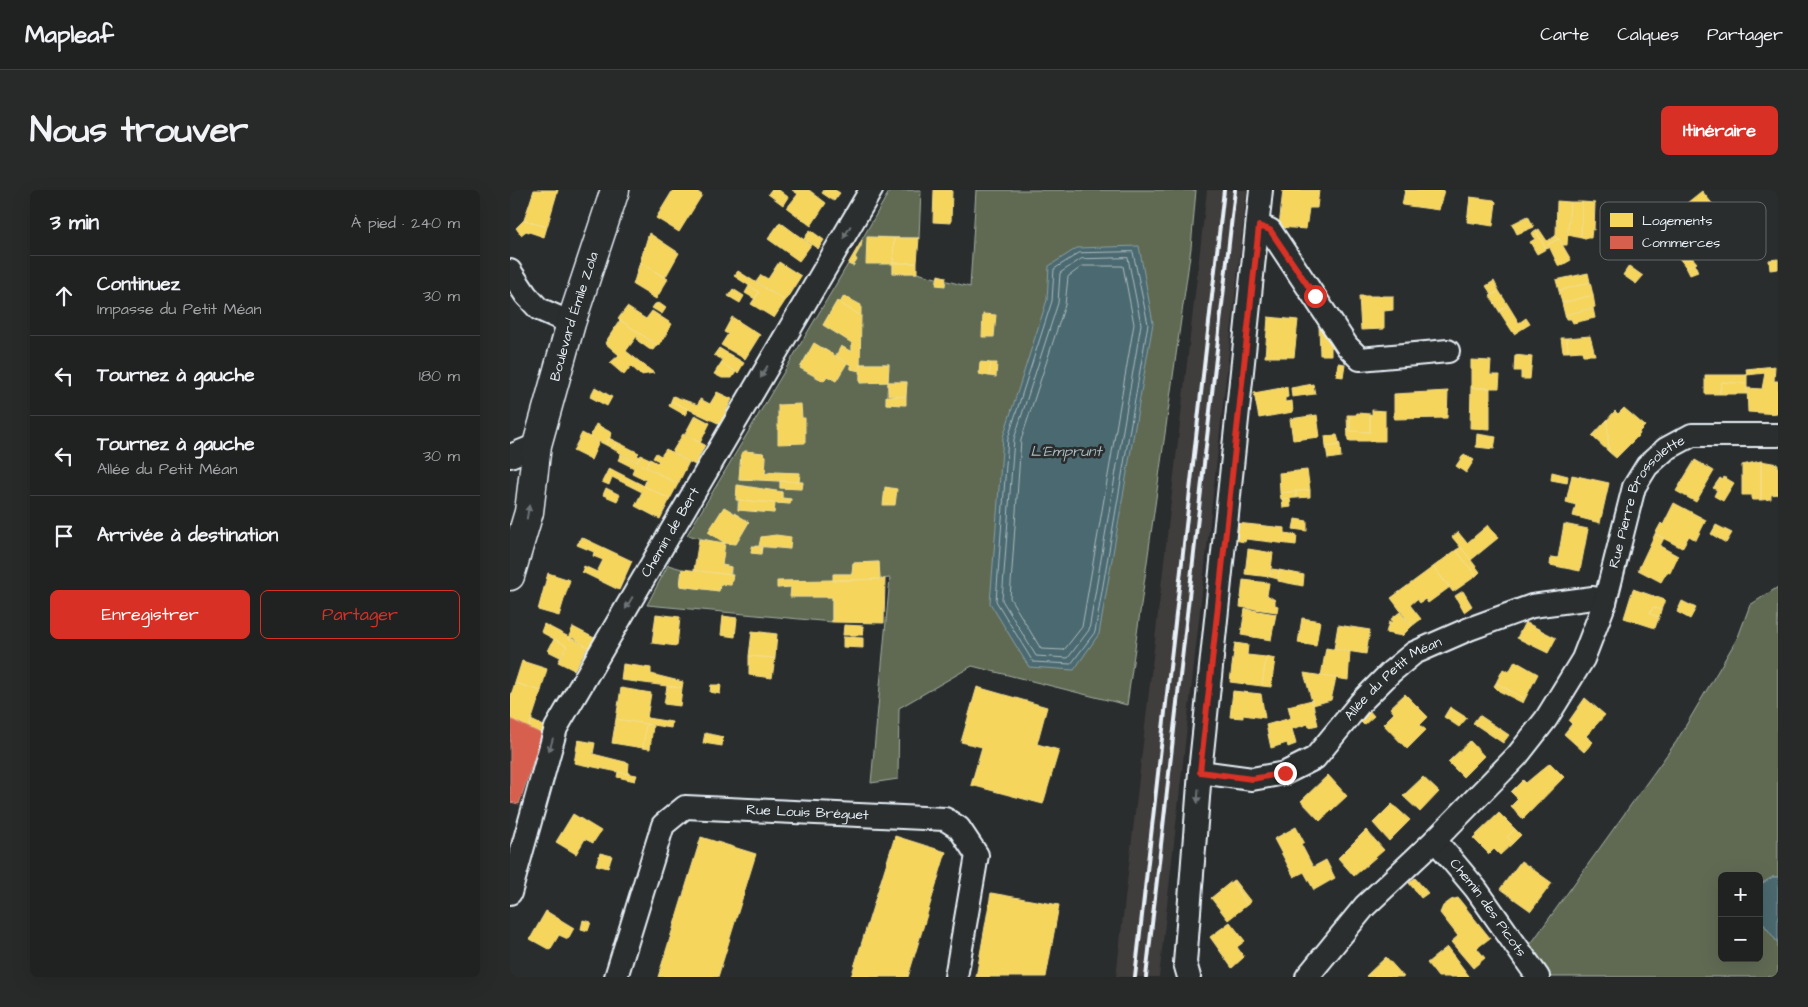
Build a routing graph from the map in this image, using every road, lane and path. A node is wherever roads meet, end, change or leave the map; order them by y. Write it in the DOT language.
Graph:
graph roads {
  1 [pos="616,190"];
  2 [pos="871,190"];
  3 [pos="1261,190"];
  4 [pos="1259,226"];
  5 [pos="510,271"];
  6 [pos="571,323"];
  7 [pos="1448,351"];
  8 [pos="1778,435"];
  9 [pos="537,444"];
  10 [pos="510,456"];
  11 [pos="510,484"];
  12 [pos="510,576"];
  13 [pos="1605,602"];
  14 [pos="1200,772"];
  15 [pos="1435,840"];
  16 [pos="510,893"];
  17 [pos="616,977"];
  18 [pos="956,977"];
  19 [pos="1188,977"];
  20 [pos="1307,977"];
  21 [pos="1538,977"];
  1 -- 6 [label="main road, Boulevard Émile Zola"];
  2 -- 16 [label="street, Chemin de Bert, one-way"];
  3 -- 4 [label="street"];
  4 -- 7 [label="street"];
  4 -- 14 [label="street"];
  5 -- 6 [label="street"];
  6 -- 9 [label="main road, Boulevard Émile Zola"];
  8 -- 13 [label="street, Rue Pierre Brossolette"];
  9 -- 10 [label="street"];
  9 -- 11 [label="main road, Boulevard Émile Zola"];
  12 -- 9 [label="main road, Boulevard Émile Zola, one-way"];
  13 -- 14 [label="street, Allée du Petit Méan"];
  13 -- 15 [label="street, Rue Pierre Brossolette"];
  14 -- 19 [label="street, one-way"];
  15 -- 20 [label="street, Rue Pierre Brossolette"];
  15 -- 21 [label="street, Chemin des Picots"];
  17 -- 18 [label="street, Rue Louis Bréguet"];
}
